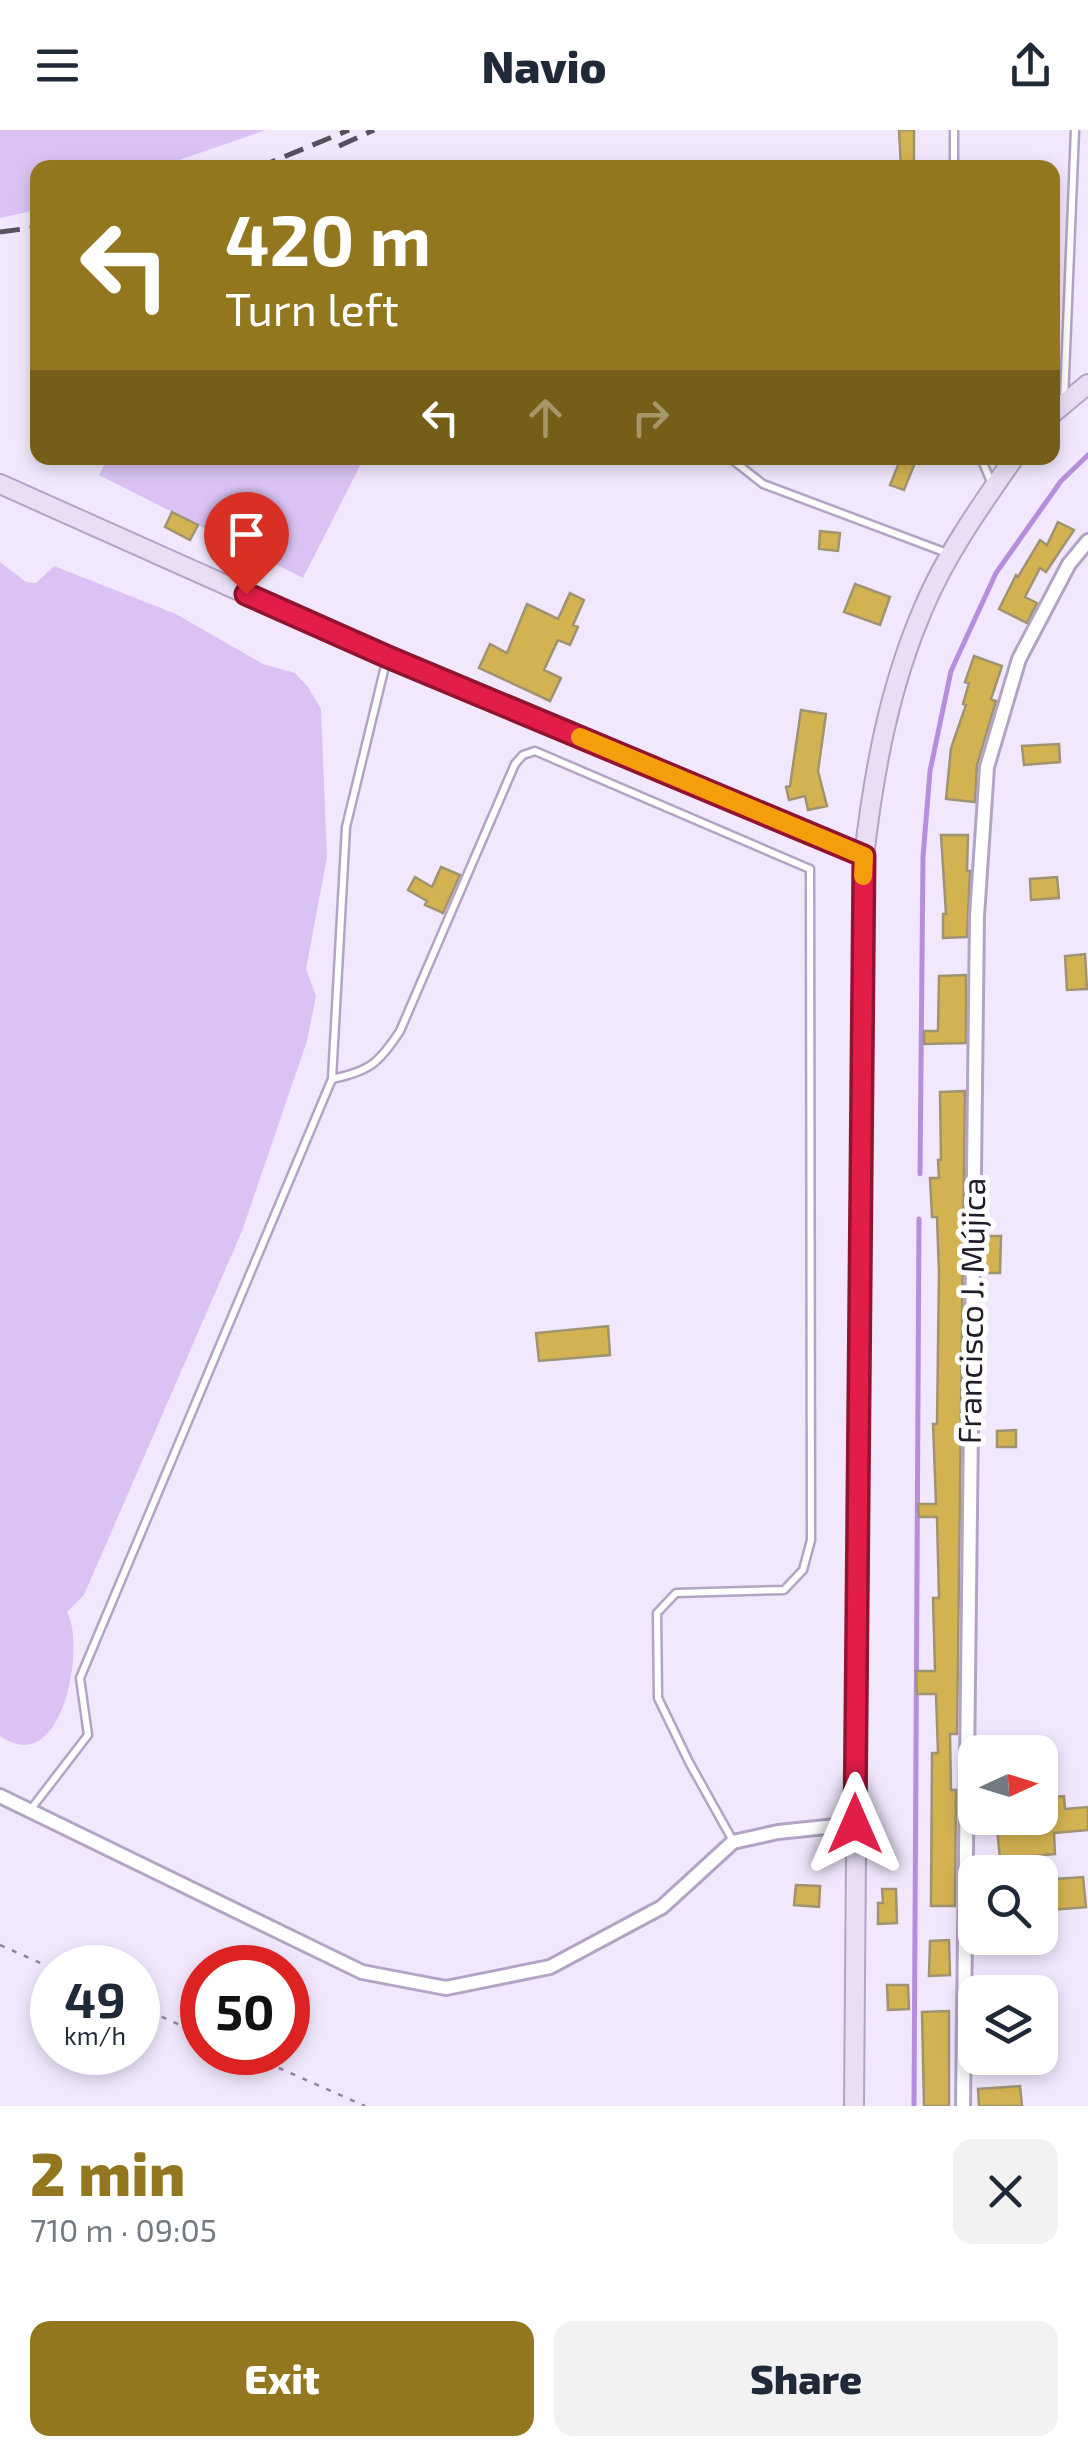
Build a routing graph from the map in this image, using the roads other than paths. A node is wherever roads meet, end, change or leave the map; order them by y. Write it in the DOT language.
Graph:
graph roads {
  1 [pos="954,130"];
  2 [pos="1074,130"];
  3 [pos="954,160"];
  4 [pos="1060,375"];
  5 [pos="1065,375"];
  6 [pos="1088,384"];
  7 [pos="1060,398"];
  8 [pos="1060,405"];
  9 [pos="739,465"];
  10 [pos="984,465"];
  11 [pos="1009,465"];
  12 [pos="0,484"];
  13 [pos="994,486"];
  14 [pos="1088,540"];
  15 [pos="952,555"];
  16 [pos="388,657"];
  17 [pos="864,856"];
  18 [pos="332,1080"];
  19 [pos="0,1796"];
  20 [pos="30,1810"];
  21 [pos="855,1824"];
  22 [pos="733,1842"];
  23 [pos="854,2106"];
  24 [pos="963,2106"];
  1 -- 3 [label="lane"];
  2 -- 5 [label="lane"];
  4 -- 5 [label="lane"];
  5 -- 7 [label="lane"];
  6 -- 8 [label="main road"];
  9 -- 15 [label="lane"];
  10 -- 13 [label="lane"];
  11 -- 13 [label="main road"];
  12 -- 16 [label="main road"];
  13 -- 15 [label="main road"];
  14 -- 24 [label="street, Francisco J. Mújica"];
  15 -- 17 [label="main road"];
  16 -- 17 [label="main road"];
  16 -- 18 [label="lane"];
  17 -- 21 [label="main road"];
  18 -- 20 [label="lane"];
  18 -- 22 [label="lane"];
  19 -- 20 [label="street"];
  20 -- 22 [label="street"];
  21 -- 22 [label="street"];
  21 -- 23 [label="main road"];
}
